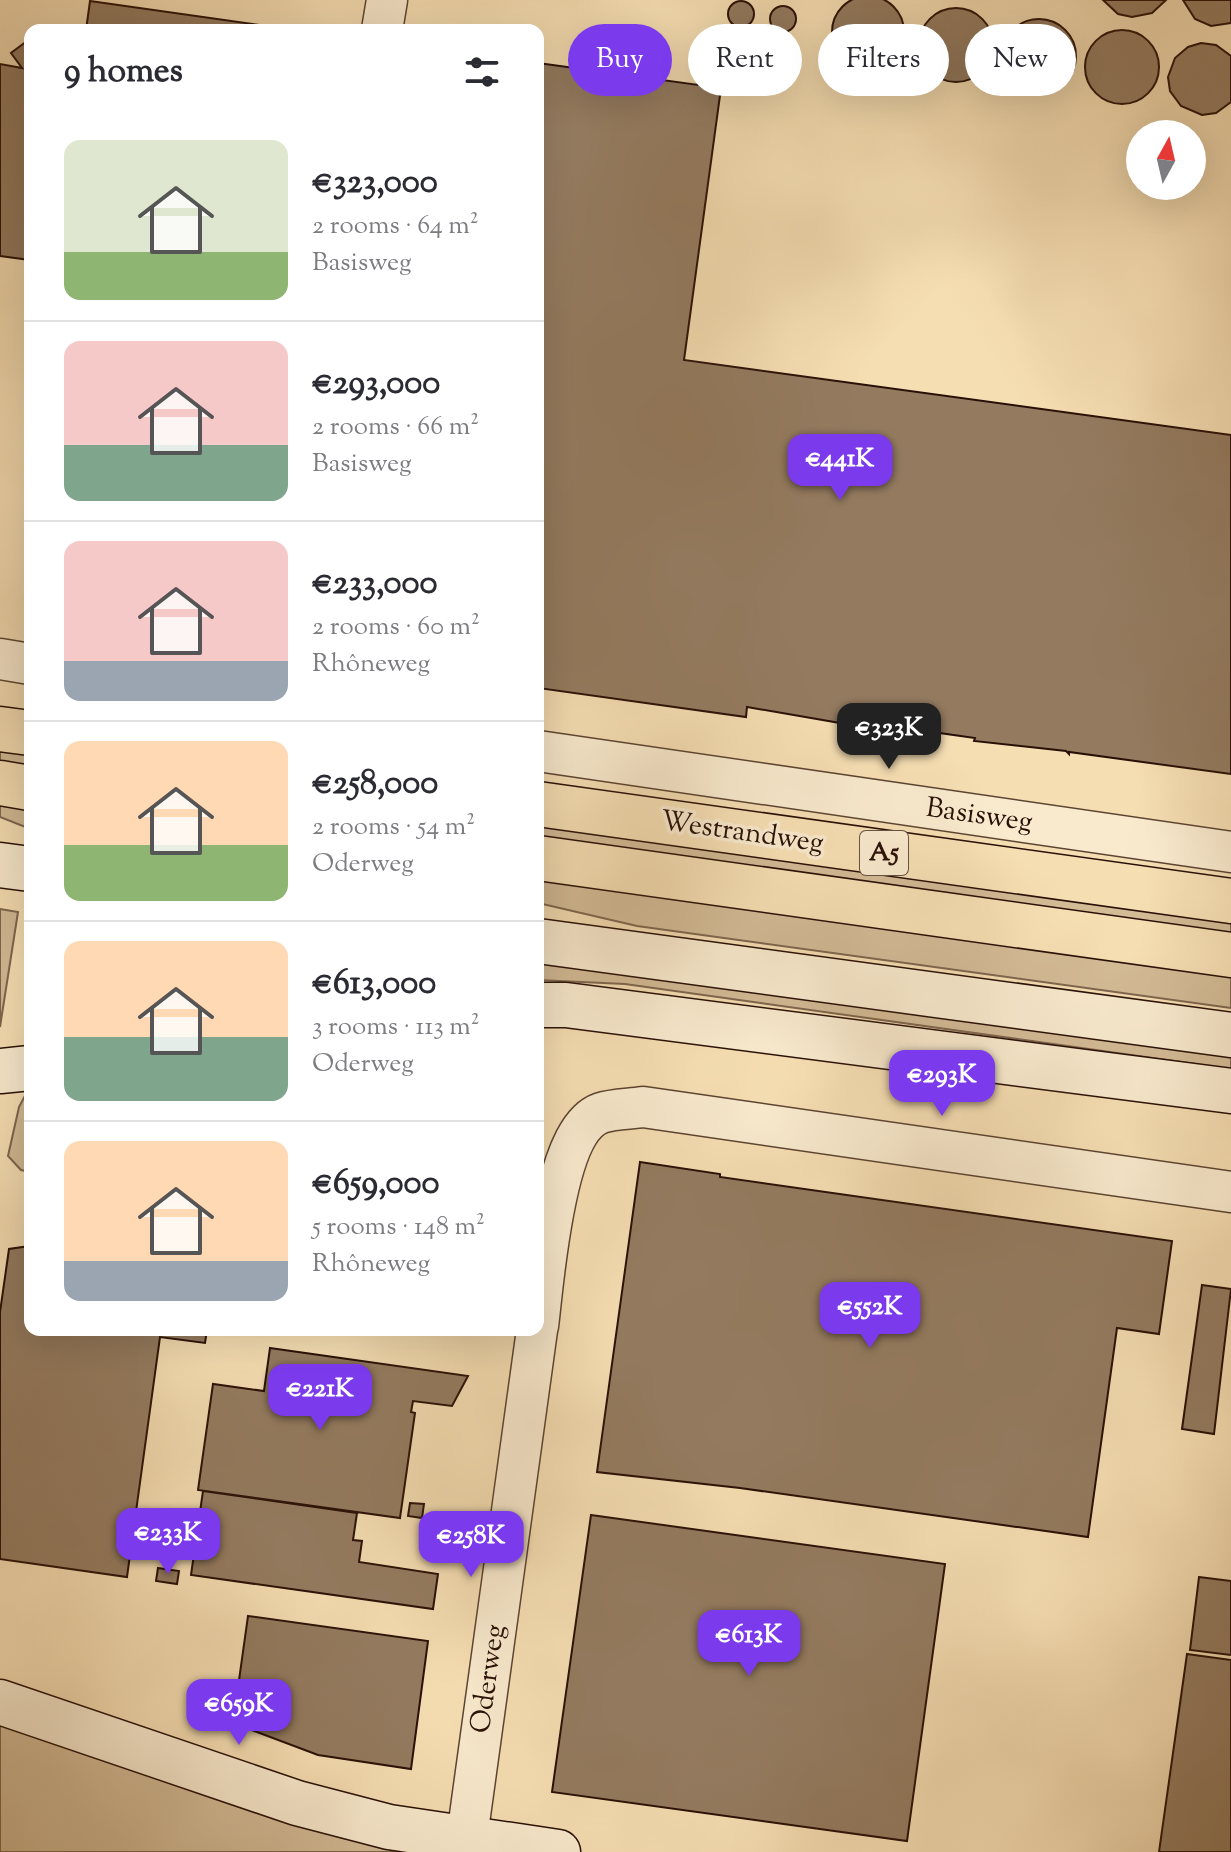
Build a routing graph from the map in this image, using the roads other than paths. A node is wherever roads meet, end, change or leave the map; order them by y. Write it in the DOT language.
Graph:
graph roads {
  1 [pos="387,0"];
  2 [pos="383,24"];
  3 [pos="0,729"];
  4 [pos="24,732"];
  5 [pos="544,752"];
  6 [pos="0,783"];
  7 [pos="24,787"];
  8 [pos="544,805"];
  9 [pos="1231,852"];
  10 [pos="544,859"];
  11 [pos="0,865"];
  12 [pos="24,868"];
  13 [pos="1231,901"];
  14 [pos="544,942"];
  15 [pos="1231,955"];
  16 [pos="544,1005"];
  17 [pos="1231,1035"];
  18 [pos="1231,1091"];
  19 [pos="1231,1192"];
  20 [pos="544,1285"];
  21 [pos="537,1336"];
  22 [pos="0,1702"];
  23 [pos="467,1837"];
  24 [pos="558,1852"];
  1 -- 2 [label="street"];
  3 -- 4 [label="highway"];
  5 -- 9 [label="street, Basisweg"];
  6 -- 7 [label="highway"];
  8 -- 13 [label="highway, Westrandweg / A5"];
  10 -- 15 [label="highway, Westrandweg / A5"];
  11 -- 12 [label="main road"];
  14 -- 17 [label="main road"];
  16 -- 18 [label="main road"];
  19 -- 20 [label="street, Oderweg"];
  21 -- 23 [label="street, Oderweg"];
  22 -- 23 [label="main road"];
  23 -- 24 [label="main road"];
}
